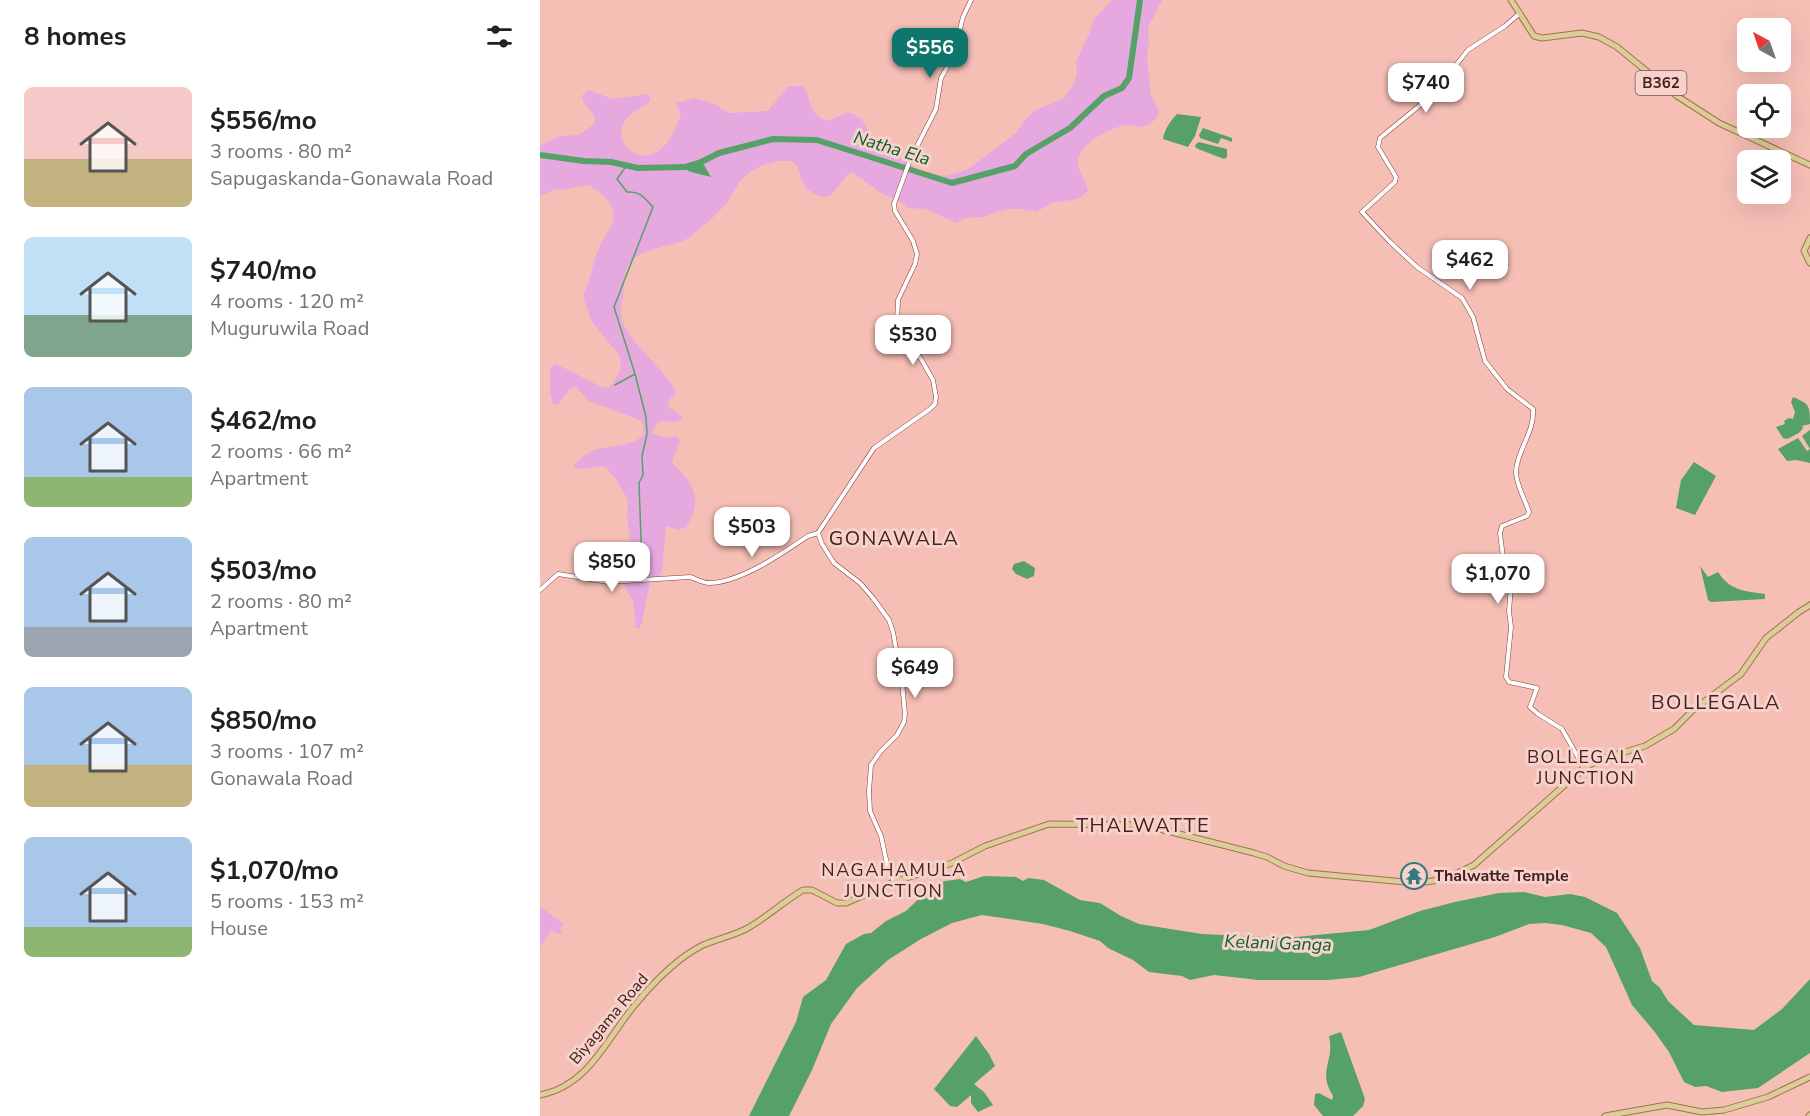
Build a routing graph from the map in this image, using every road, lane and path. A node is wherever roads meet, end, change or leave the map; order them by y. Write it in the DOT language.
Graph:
graph roads {
  1 [pos="971,0"];
  2 [pos="1511,0"];
  3 [pos="1520,13"];
  4 [pos="1810,165"];
  5 [pos="1810,238"];
  6 [pos="1810,263"];
  7 [pos="818,532"];
  8 [pos="540,590"];
  9 [pos="1810,605"];
  10 [pos="1584,768"];
  11 [pos="894,882"];
  12 [pos="1810,1077"];
  13 [pos="540,1095"];
  14 [pos="1605,1116"];
  1 -- 7 [label="street"];
  2 -- 3 [label="main road"];
  3 -- 4 [label="main road, B362"];
  3 -- 10 [label="street"];
  5 -- 6 [label="main road"];
  7 -- 8 [label="street"];
  7 -- 11 [label="street"];
  9 -- 10 [label="main road, Biyagama Road"];
  10 -- 11 [label="main road, Biyagama Road"];
  11 -- 13 [label="main road, Biyagama Road"];
  12 -- 14 [label="main road"];
}
